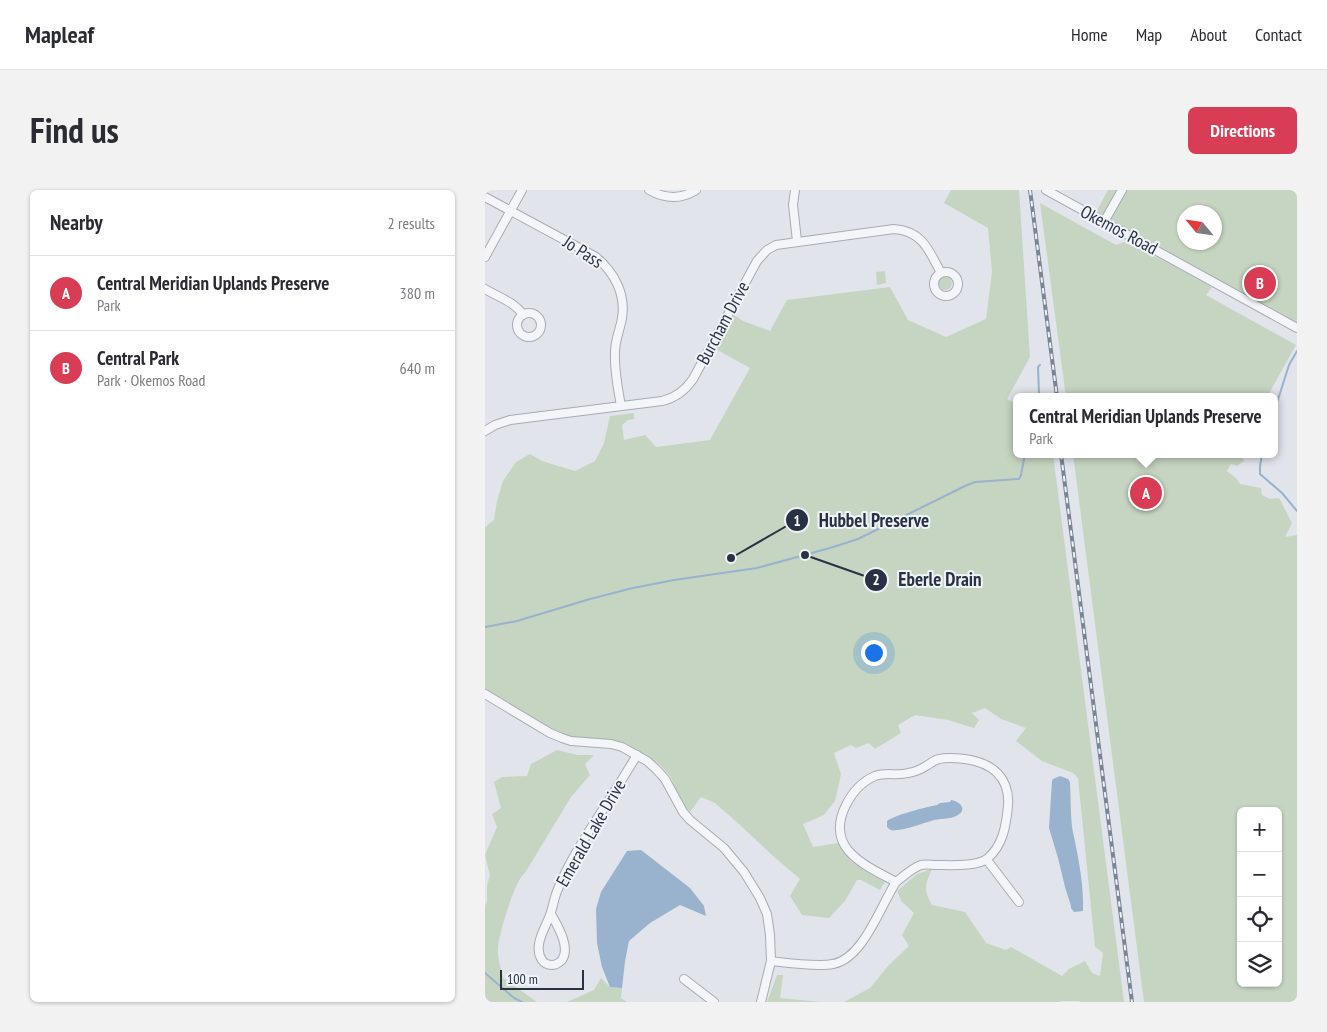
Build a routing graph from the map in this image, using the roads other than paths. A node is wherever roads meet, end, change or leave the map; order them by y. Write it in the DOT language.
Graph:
graph roads {
  1 [pos="521,190"];
  2 [pos="649,190"];
  3 [pos="696,190"];
  4 [pos="795,190"];
  5 [pos="1046,190"];
  6 [pos="1121,190"];
  7 [pos="485,197"];
  8 [pos="510,211"];
  9 [pos="1104,222"];
  10 [pos="797,241"];
  11 [pos="485,257"];
  12 [pos="941,273"];
  13 [pos="485,289"];
  14 [pos="523,316"];
  15 [pos="1297,328"];
  16 [pos="621,406"];
  17 [pos="485,431"];
  18 [pos="485,694"];
  19 [pos="637,755"];
  20 [pos="987,860"];
  21 [pos="896,882"];
  22 [pos="1019,902"];
  23 [pos="551,914"];
  24 [pos="771,962"];
  25 [pos="685,979"];
  26 [pos="714,1002"];
  27 [pos="761,1002"];
  1 -- 8 [label="street"];
  2 -- 3 [label="street"];
  4 -- 10 [label="street"];
  5 -- 9 [label="street, Okemos Road"];
  6 -- 9 [label="street"];
  7 -- 8 [label="street, Jo Pass"];
  8 -- 11 [label="street"];
  8 -- 16 [label="street, Jo Pass"];
  9 -- 15 [label="street, Okemos Road"];
  10 -- 12 [label="street, Burcham Drive"];
  10 -- 16 [label="street, Burcham Drive"];
  13 -- 14 [label="street"];
  16 -- 17 [label="street, Burcham Drive"];
  18 -- 19 [label="street"];
  19 -- 23 [label="street, Emerald Lake Drive"];
  19 -- 24 [label="street"];
  20 -- 21 [label="street"];
  20 -- 21 [label="street"];
  20 -- 22 [label="street"];
  21 -- 24 [label="street"];
  23 -- 23 [label="street, Emerald Lake Drive"];
  24 -- 27 [label="street"];
  25 -- 26 [label="street"];
}
